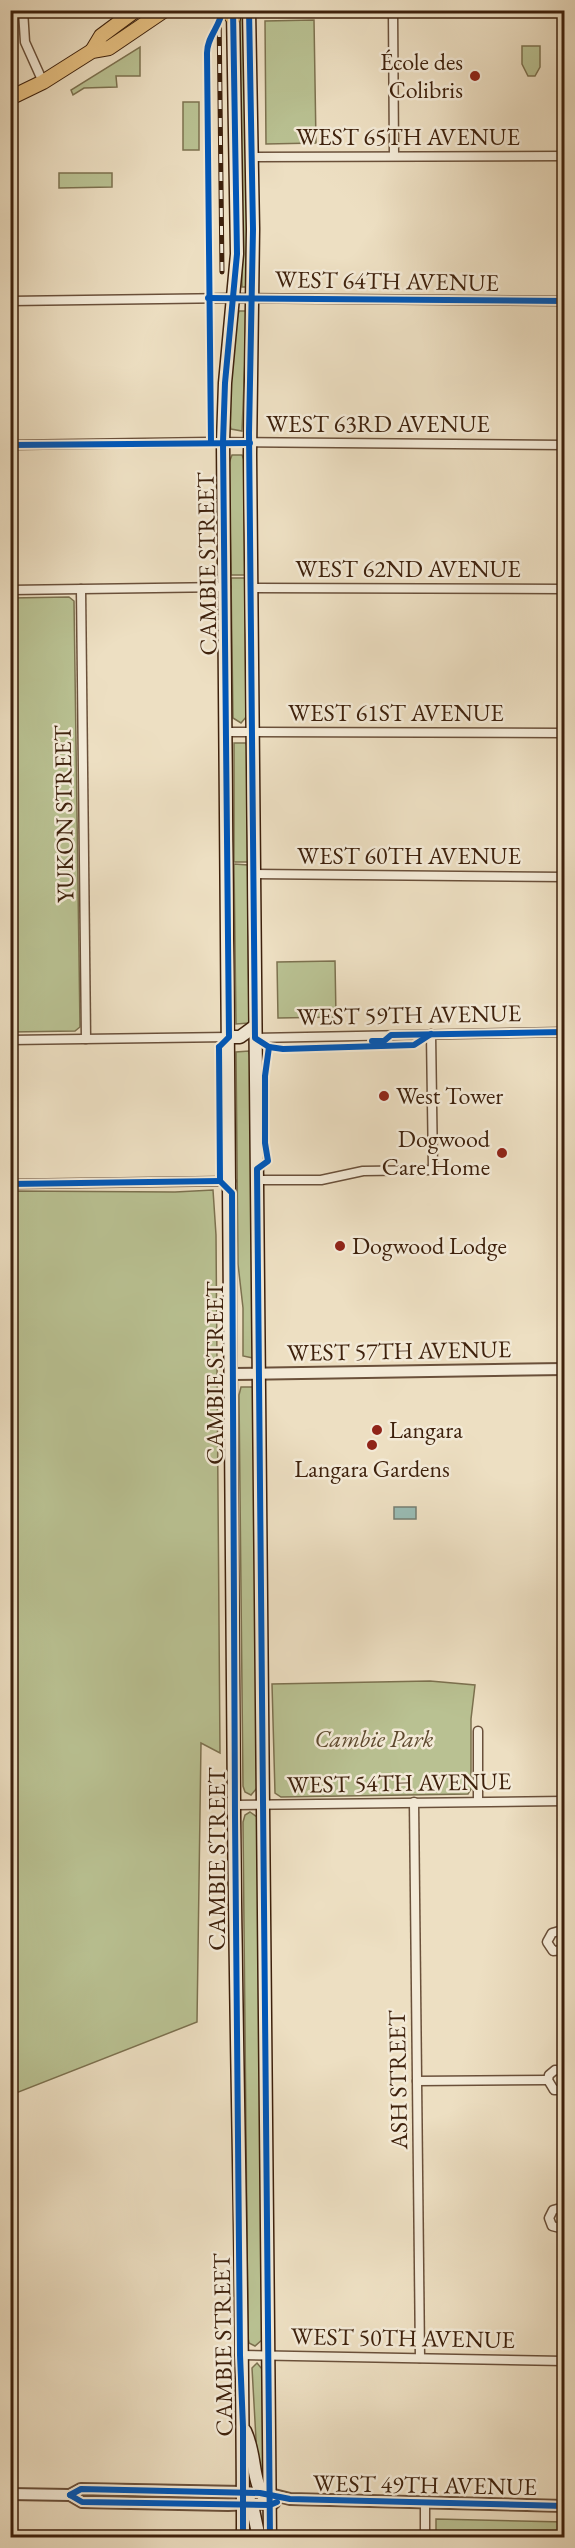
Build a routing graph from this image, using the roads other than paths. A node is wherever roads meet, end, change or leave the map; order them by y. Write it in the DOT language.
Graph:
graph roads {
  1 [pos="23,10"];
  2 [pos="136,10"];
  3 [pos="165,10"];
  4 [pos="249,10"];
  5 [pos="393,10"];
  6 [pos="563,10"];
  7 [pos="231,13"];
  8 [pos="92,51"];
  9 [pos="43,82"];
  10 [pos="10,98"];
  11 [pos="564,100"];
  12 [pos="394,156"];
  13 [pos="564,156"];
  14 [pos="251,157"];
  15 [pos="564,240"];
  16 [pos="234,298"];
  17 [pos="253,298"];
  18 [pos="10,301"];
  19 [pos="564,301"];
  20 [pos="223,442"];
  21 [pos="249,443"];
  22 [pos="564,445"];
  23 [pos="10,446"];
  24 [pos="226,587"];
  25 [pos="251,588"];
  26 [pos="81,589"];
  27 [pos="564,589"];
  28 [pos="10,590"];
  29 [pos="227,732"];
  30 [pos="252,732"];
  31 [pos="564,733"];
  32 [pos="254,874"];
  33 [pos="564,877"];
  34 [pos="564,1032"];
  35 [pos="431,1034"];
  36 [pos="234,1037"];
  37 [pos="255,1038"];
  38 [pos="86,1039"];
  39 [pos="10,1040"];
  40 [pos="231,1180"];
  41 [pos="257,1180"];
  42 [pos="10,1184"];
  43 [pos="564,1369"];
  44 [pos="233,1374"];
  45 [pos="259,1374"];
  46 [pos="478,1731"];
  47 [pos="564,1801"];
  48 [pos="414,1802"];
  49 [pos="478,1802"];
  50 [pos="234,1804"];
  51 [pos="264,1804"];
  52 [pos="564,1933"];
  53 [pos="564,1950"];
  54 [pos="564,2071"];
  55 [pos="548,2080"];
  56 [pos="417,2081"];
  57 [pos="564,2090"];
  58 [pos="564,2207"];
  59 [pos="564,2229"];
  60 [pos="240,2355"];
  61 [pos="270,2355"];
  62 [pos="420,2358"];
  63 [pos="564,2361"];
  64 [pos="243,2427"];
  65 [pos="10,2494"];
  66 [pos="266,2497"];
  67 [pos="246,2501"];
  68 [pos="425,2503"];
  69 [pos="564,2506"];
  70 [pos="243,2538"];
  71 [pos="259,2538"];
  72 [pos="270,2538"];
  73 [pos="425,2538"];
  1 -- 9 [label="street"];
  2 -- 8 [label="main road"];
  3 -- 8 [label="main road"];
  4 -- 14 [label="main road, CAMBIE STREET"];
  5 -- 12 [label="street"];
  6 -- 11 [label="street"];
  7 -- 16 [label="main road, CAMBIE STREET"];
  8 -- 9 [label="main road"];
  9 -- 10 [label="main road"];
  11 -- 13 [label="street"];
  12 -- 13 [label="street, WEST 65TH AVENUE"];
  12 -- 14 [label="street, WEST 65TH AVENUE"];
  13 -- 15 [label="street"];
  14 -- 17 [label="main road, CAMBIE STREET"];
  16 -- 17 [label="street, WEST 64TH AVENUE"];
  16 -- 18 [label="street, WEST 64TH AVENUE"];
  16 -- 20 [label="main road, CAMBIE STREET"];
  17 -- 19 [label="street, WEST 64TH AVENUE"];
  17 -- 21 [label="main road, CAMBIE STREET"];
  20 -- 21 [label="street, WEST 63RD AVENUE"];
  20 -- 23 [label="street, WEST 63RD AVENUE"];
  20 -- 24 [label="main road, CAMBIE STREET"];
  21 -- 22 [label="street, WEST 63RD AVENUE"];
  21 -- 25 [label="main road, CAMBIE STREET"];
  24 -- 26 [label="street"];
  24 -- 29 [label="main road, CAMBIE STREET"];
  25 -- 27 [label="street, WEST 62ND AVENUE"];
  25 -- 30 [label="main road, CAMBIE STREET"];
  26 -- 28 [label="street"];
  26 -- 38 [label="street, YUKON STREET"];
  29 -- 30 [label="street, WEST 61ST AVENUE"];
  29 -- 36 [label="main road, CAMBIE STREET"];
  30 -- 31 [label="street, WEST 61ST AVENUE"];
  30 -- 32 [label="main road, CAMBIE STREET"];
  32 -- 33 [label="street, WEST 60TH AVENUE"];
  32 -- 37 [label="main road, CAMBIE STREET"];
  34 -- 35 [label="street, WEST 59TH AVENUE"];
  35 -- 37 [label="street, WEST 59TH AVENUE"];
  35 -- 41 [label="street"];
  36 -- 37 [label="main road"];
  36 -- 37 [label="main road"];
  36 -- 38 [label="street"];
  36 -- 40 [label="main road, CAMBIE STREET"];
  37 -- 41 [label="main road, CAMBIE STREET"];
  38 -- 39 [label="street"];
  40 -- 42 [label="street"];
  40 -- 44 [label="main road, CAMBIE STREET"];
  41 -- 45 [label="main road, CAMBIE STREET"];
  43 -- 45 [label="street, WEST 57TH AVENUE"];
  44 -- 45 [label="street, WEST 57TH AVENUE"];
  44 -- 50 [label="main road, CAMBIE STREET"];
  45 -- 51 [label="main road, CAMBIE STREET"];
  46 -- 49 [label="street"];
  47 -- 49 [label="street, WEST 54TH AVENUE"];
  48 -- 49 [label="street, WEST 54TH AVENUE"];
  48 -- 51 [label="street, WEST 54TH AVENUE"];
  48 -- 56 [label="street, ASH STREET"];
  50 -- 51 [label="street, WEST 54TH AVENUE"];
  50 -- 60 [label="main road, CAMBIE STREET"];
  51 -- 61 [label="main road, CAMBIE STREET"];
  52 -- 53 [label="street"];
  54 -- 55 [label="street"];
  55 -- 56 [label="street"];
  55 -- 57 [label="street"];
  56 -- 62 [label="street, ASH STREET"];
  58 -- 59 [label="street"];
  60 -- 61 [label="street, WEST 50TH AVENUE"];
  60 -- 64 [label="main road, CAMBIE STREET"];
  61 -- 62 [label="street, WEST 50TH AVENUE"];
  61 -- 66 [label="main road, CAMBIE STREET"];
  62 -- 63 [label="street, WEST 50TH AVENUE"];
  64 -- 66 [label="main road"];
  64 -- 67 [label="main road, CAMBIE STREET"];
  65 -- 67 [label="street, WEST 49TH AVENUE"];
  66 -- 67 [label="street, WEST 49TH AVENUE"];
  66 -- 67 [label="street, WEST 49TH AVENUE"];
  66 -- 68 [label="street, WEST 49TH AVENUE"];
  66 -- 72 [label="main road, CAMBIE STREET"];
  67 -- 70 [label="main road, CAMBIE STREET"];
  67 -- 71 [label="main road"];
  68 -- 69 [label="street, WEST 49TH AVENUE"];
  68 -- 73 [label="street"];
}
